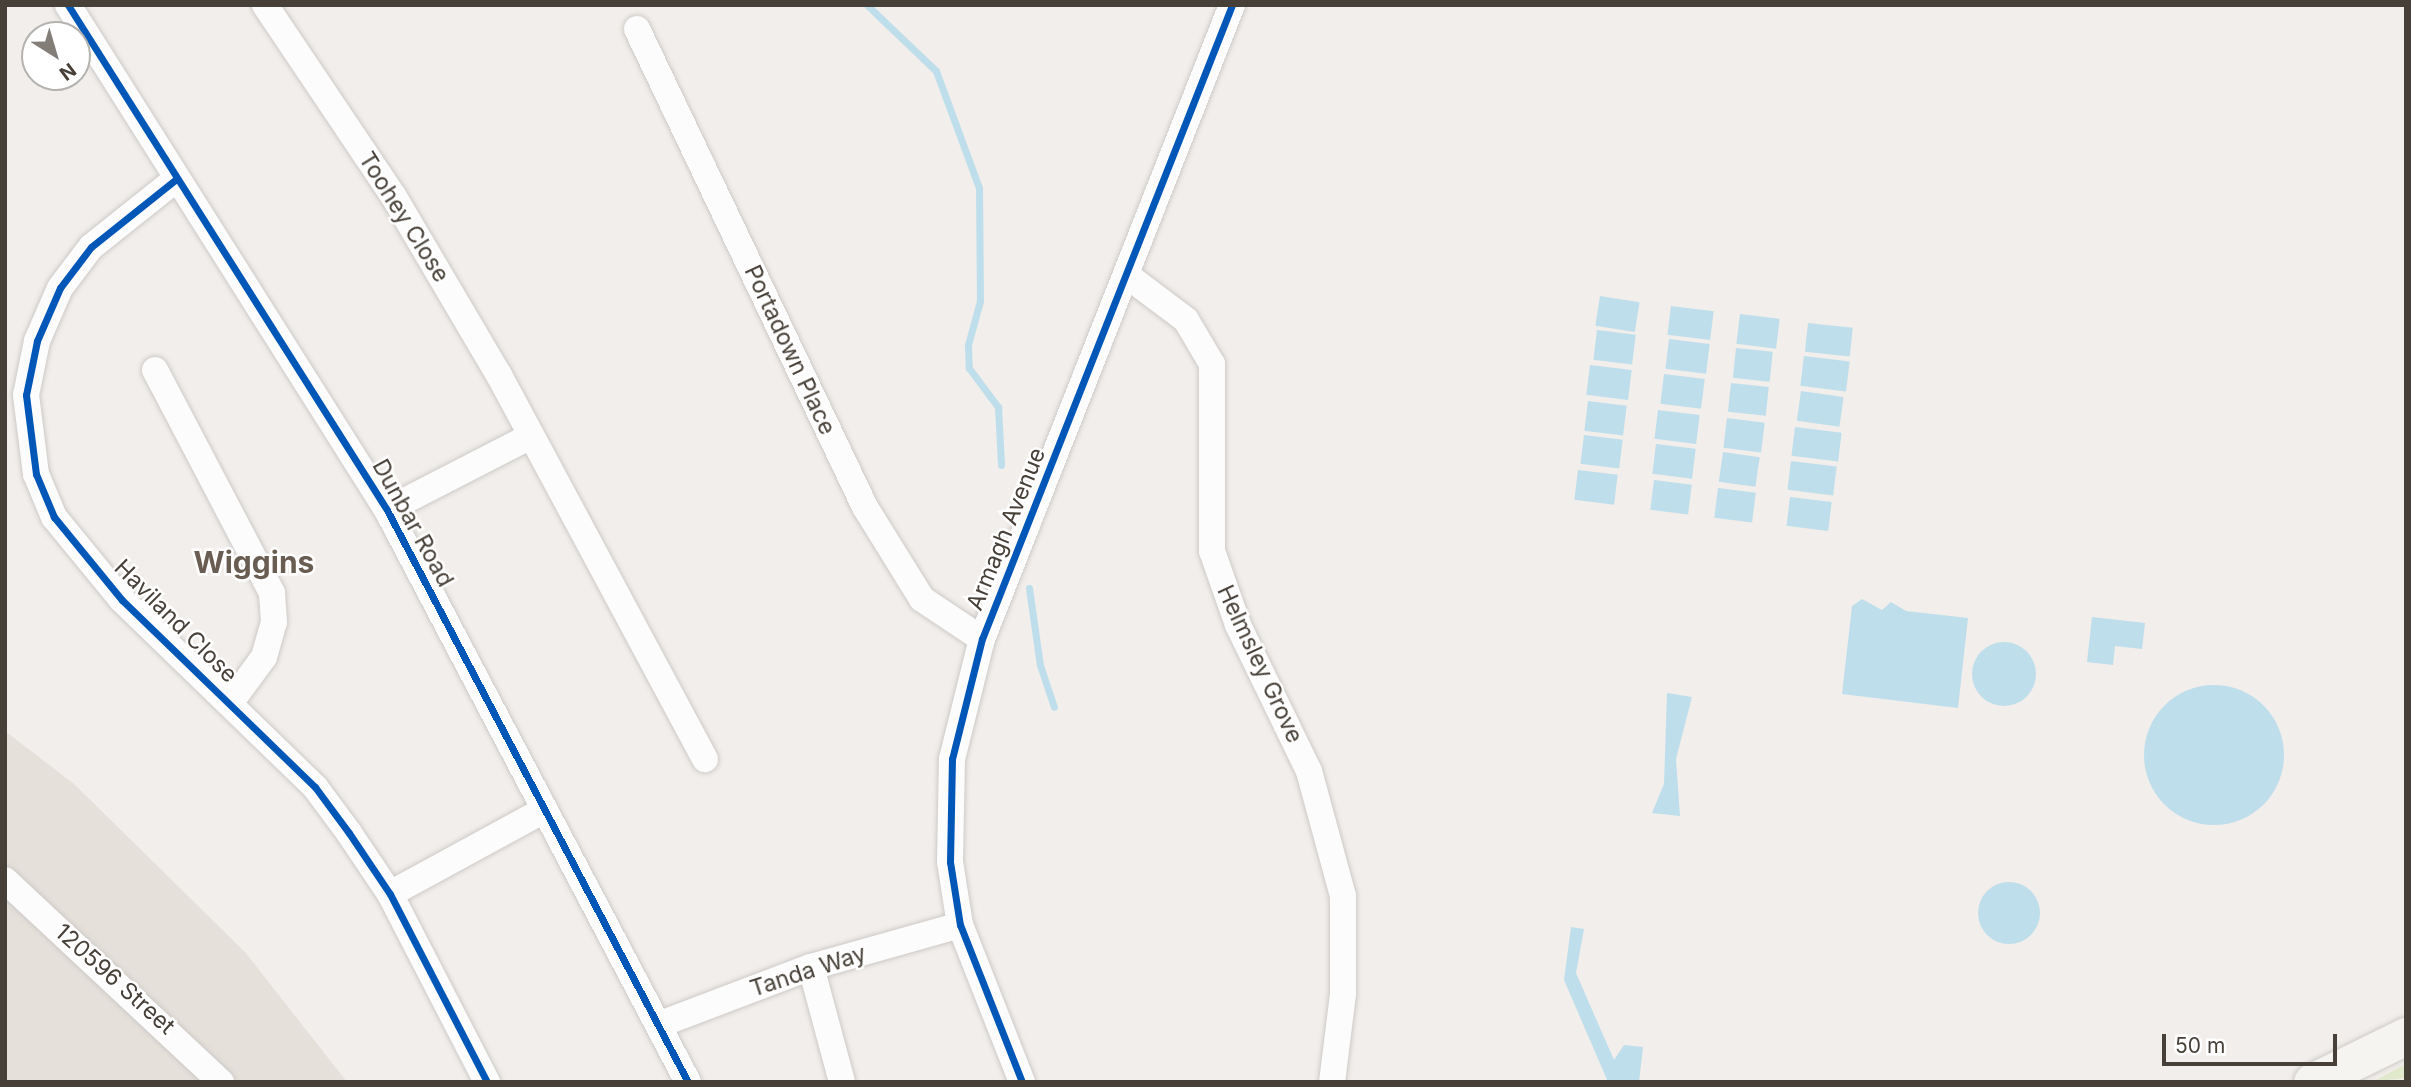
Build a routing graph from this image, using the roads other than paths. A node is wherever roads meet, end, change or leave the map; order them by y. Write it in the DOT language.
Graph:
graph roads {
  1 [pos="68,5"];
  2 [pos="265,5"];
  3 [pos="1232,5"];
  4 [pos="637,29"];
  5 [pos="175,180"];
  6 [pos="1129,277"];
  7 [pos="155,370"];
  8 [pos="531,436"];
  9 [pos="387,510"];
  10 [pos="982,639"];
  11 [pos="231,702"];
  12 [pos="705,759"];
  13 [pos="544,810"];
  14 [pos="5,880"];
  15 [pos="390,894"];
  16 [pos="960,925"];
  17 [pos="811,967"];
  18 [pos="658,1024"];
  19 [pos="2406,1036"];
  20 [pos="221,1082"];
  21 [pos="487,1082"];
  22 [pos="688,1082"];
  23 [pos="842,1082"];
  24 [pos="1022,1082"];
  25 [pos="1332,1082"];
  26 [pos="2312,1082"];
  1 -- 5 [label="street, Dunbar Road"];
  2 -- 8 [label="street, Toohey Close"];
  3 -- 6 [label="street, Armagh Avenue"];
  4 -- 10 [label="street, Portadown Place"];
  5 -- 9 [label="street, Dunbar Road"];
  5 -- 11 [label="street, Haviland Close"];
  6 -- 10 [label="street, Armagh Avenue"];
  6 -- 25 [label="street, Helmsley Grove"];
  7 -- 11 [label="street"];
  8 -- 9 [label="street"];
  8 -- 12 [label="street, Toohey Close"];
  9 -- 13 [label="street, Dunbar Road"];
  10 -- 16 [label="street, Armagh Avenue"];
  11 -- 15 [label="street, Haviland Close"];
  13 -- 15 [label="street"];
  13 -- 18 [label="street, Dunbar Road"];
  14 -- 20 [label="street, 120596 Street"];
  15 -- 21 [label="street, Haviland Close"];
  16 -- 17 [label="street, Tanda Way"];
  16 -- 24 [label="street, Armagh Avenue"];
  17 -- 18 [label="street, Tanda Way"];
  17 -- 23 [label="street"];
  18 -- 22 [label="street, Dunbar Road"];
  19 -- 26 [label="street"];
}
